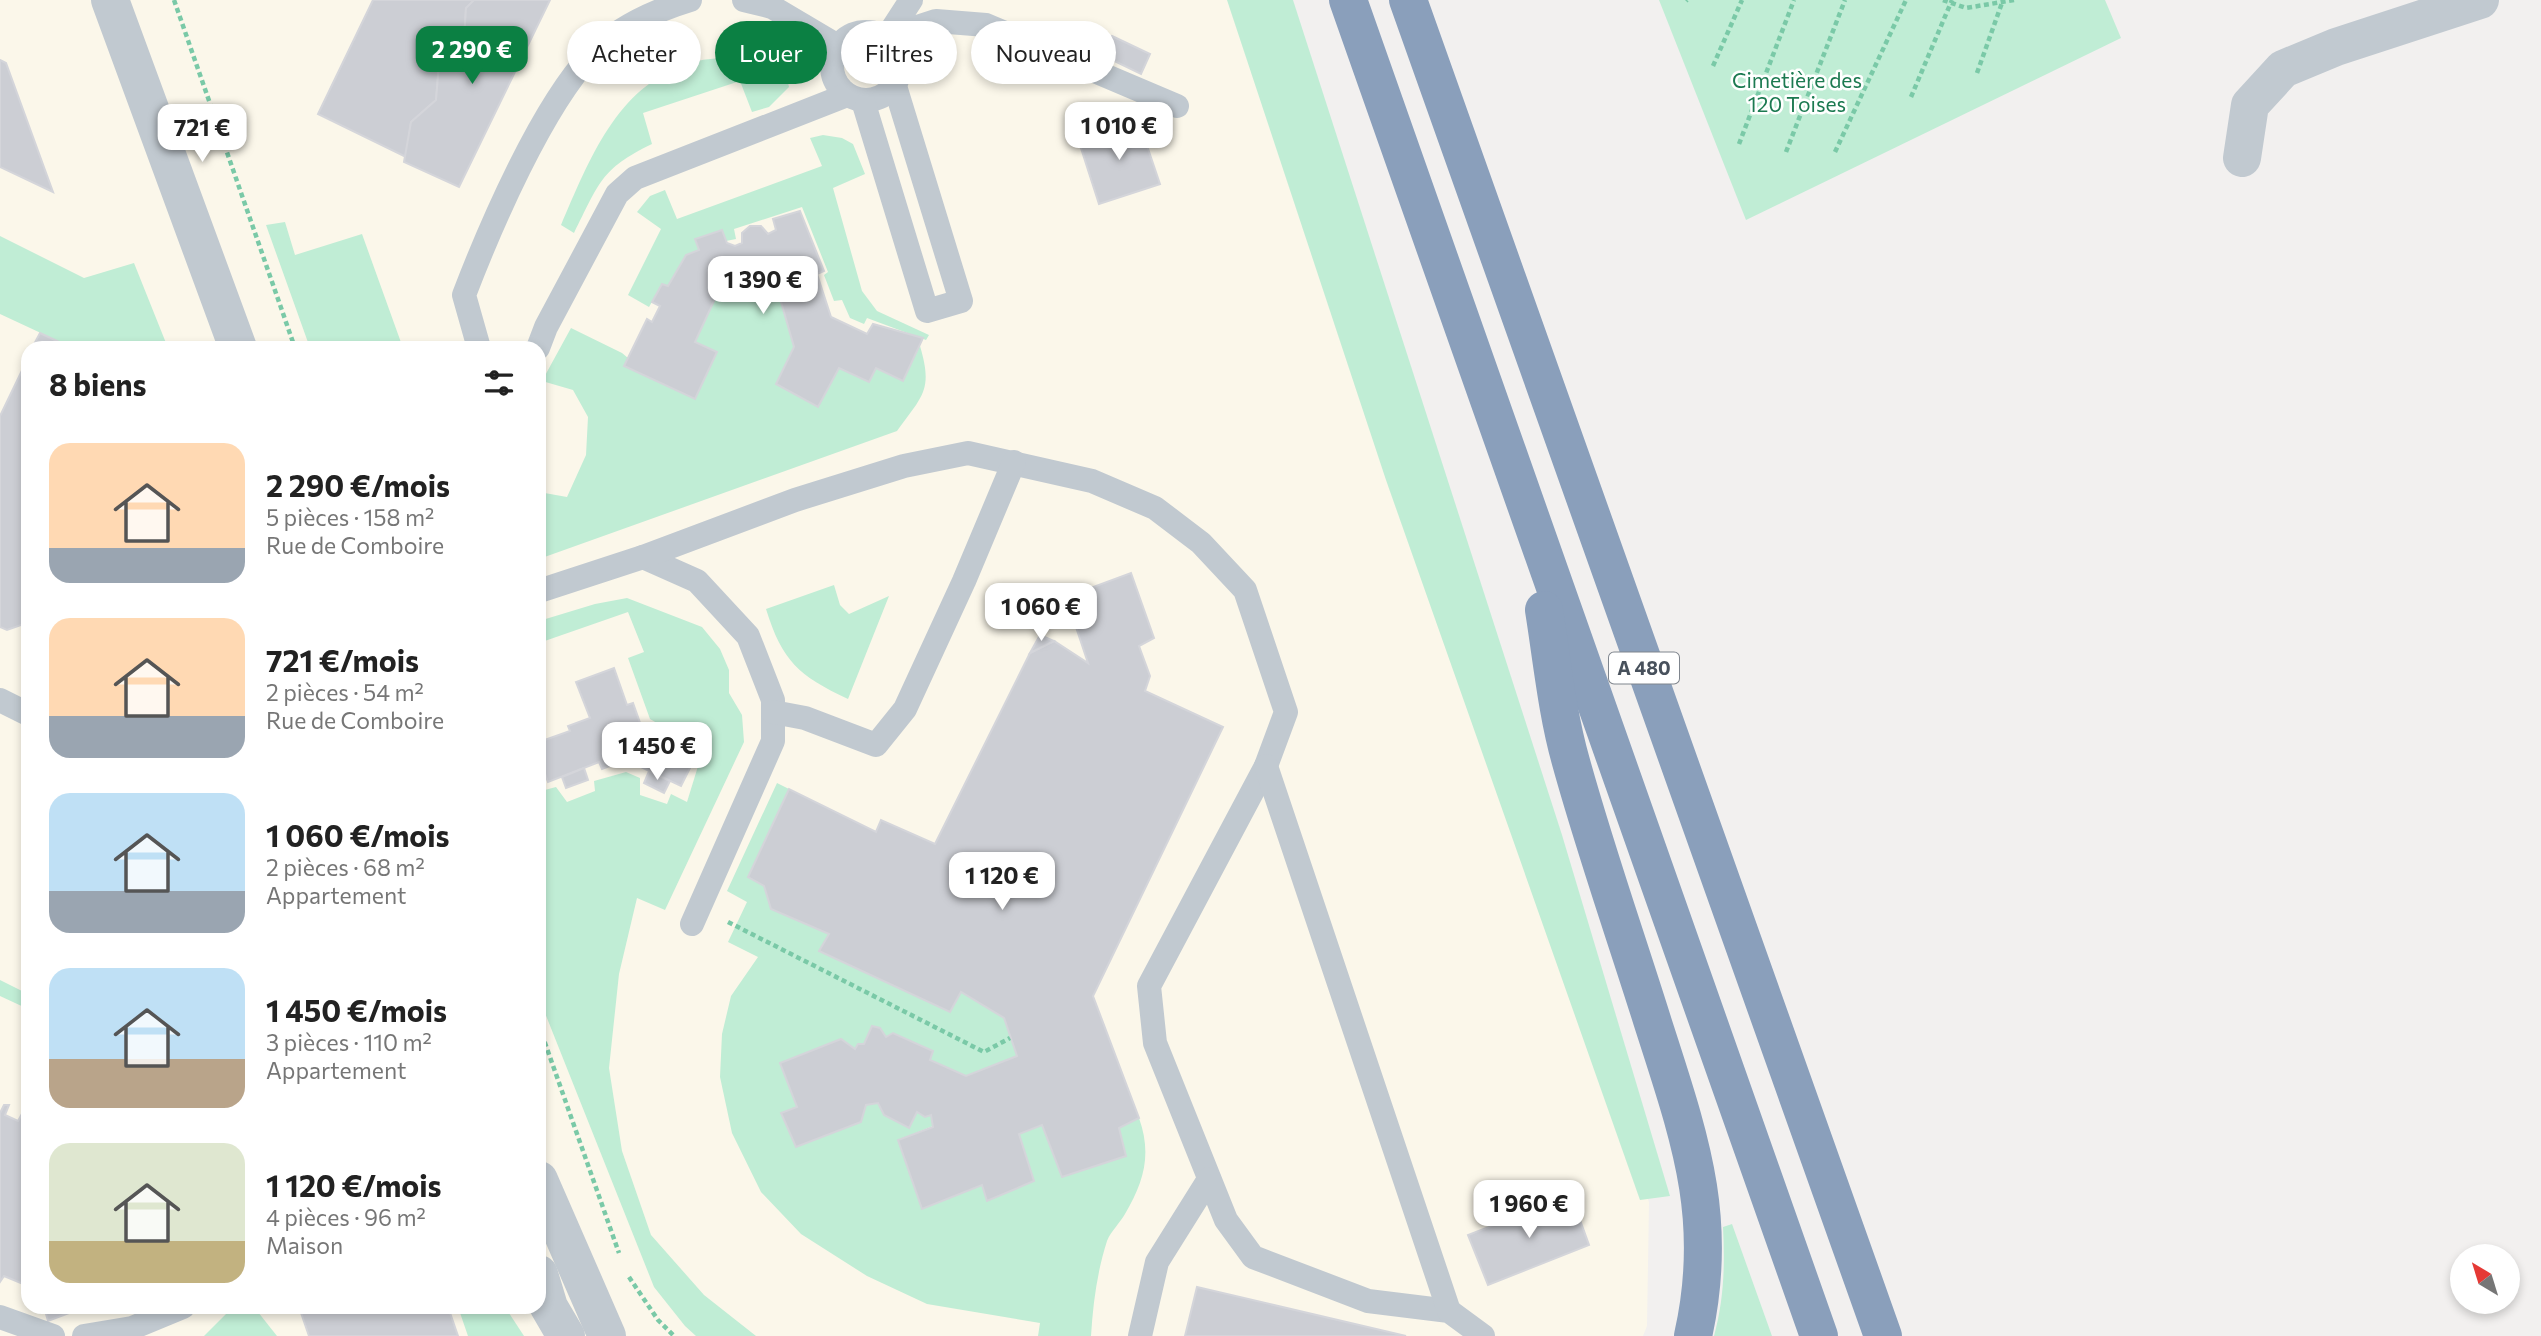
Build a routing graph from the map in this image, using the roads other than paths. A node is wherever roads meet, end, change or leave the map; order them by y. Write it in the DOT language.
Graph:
graph roads {
  1 [pos="110,0"];
  2 [pos="690,0"];
  3 [pos="744,0"];
  4 [pos="911,0"];
  5 [pos="1348,0"];
  6 [pos="1408,0"];
  7 [pos="2480,0"];
  8 [pos="897,21"];
  9 [pos="957,23"];
  10 [pos="841,44"];
  11 [pos="838,46"];
  12 [pos="895,86"];
  13 [pos="855,98"];
  14 [pos="1177,106"];
  15 [pos="2242,158"];
  16 [pos="235,341"];
  17 [pos="477,341"];
  18 [pos="541,341"];
  19 [pos="1014,462"];
  20 [pos="1525,501"];
  21 [pos="643,557"];
  22 [pos="546,589"];
  23 [pos="0,700"];
  24 [pos="21,710"];
  25 [pos="774,712"];
  26 [pos="1266,766"];
  27 [pos="696,915"];
  28 [pos="1209,1179"];
  29 [pos="546,1196"];
  30 [pos="546,1297"];
  31 [pos="1449,1311"];
  32 [pos="166,1314"];
  33 [pos="0,1317"];
  34 [pos="53,1336"];
  35 [pos="84,1336"];
  36 [pos="566,1336"];
  37 [pos="607,1336"];
  38 [pos="1140,1336"];
  39 [pos="1483,1336"];
  40 [pos="1693,1336"];
  41 [pos="1819,1336"];
  42 [pos="1883,1336"];
  1 -- 16 [label="street"];
  2 -- 17 [label="lane"];
  3 -- 11 [label="lane"];
  4 -- 8 [label="lane"];
  5 -- 20 [label="highway, A 480"];
  6 -- 42 [label="highway, A 480"];
  7 -- 15 [label="street"];
  9 -- 14 [label="lane"];
  10 -- 11 [label="lane"];
  11 -- 13 [label="lane"];
  12 -- 13 [label="lane"];
  12 -- 13 [label="lane"];
  13 -- 18 [label="lane"];
  19 -- 21 [label="lane"];
  19 -- 25 [label="lane"];
  19 -- 26 [label="lane"];
  20 -- 40 [label="highway"];
  20 -- 41 [label="highway, A 480"];
  21 -- 22 [label="lane"];
  21 -- 25 [label="lane"];
  23 -- 24 [label="lane"];
  25 -- 27 [label="lane"];
  26 -- 28 [label="lane"];
  26 -- 31 [label="lane"];
  28 -- 31 [label="lane"];
  28 -- 38 [label="lane"];
  29 -- 37 [label="street"];
  30 -- 36 [label="street"];
  31 -- 39 [label="lane"];
  32 -- 35 [label="lane"];
  33 -- 34 [label="lane"];
}
